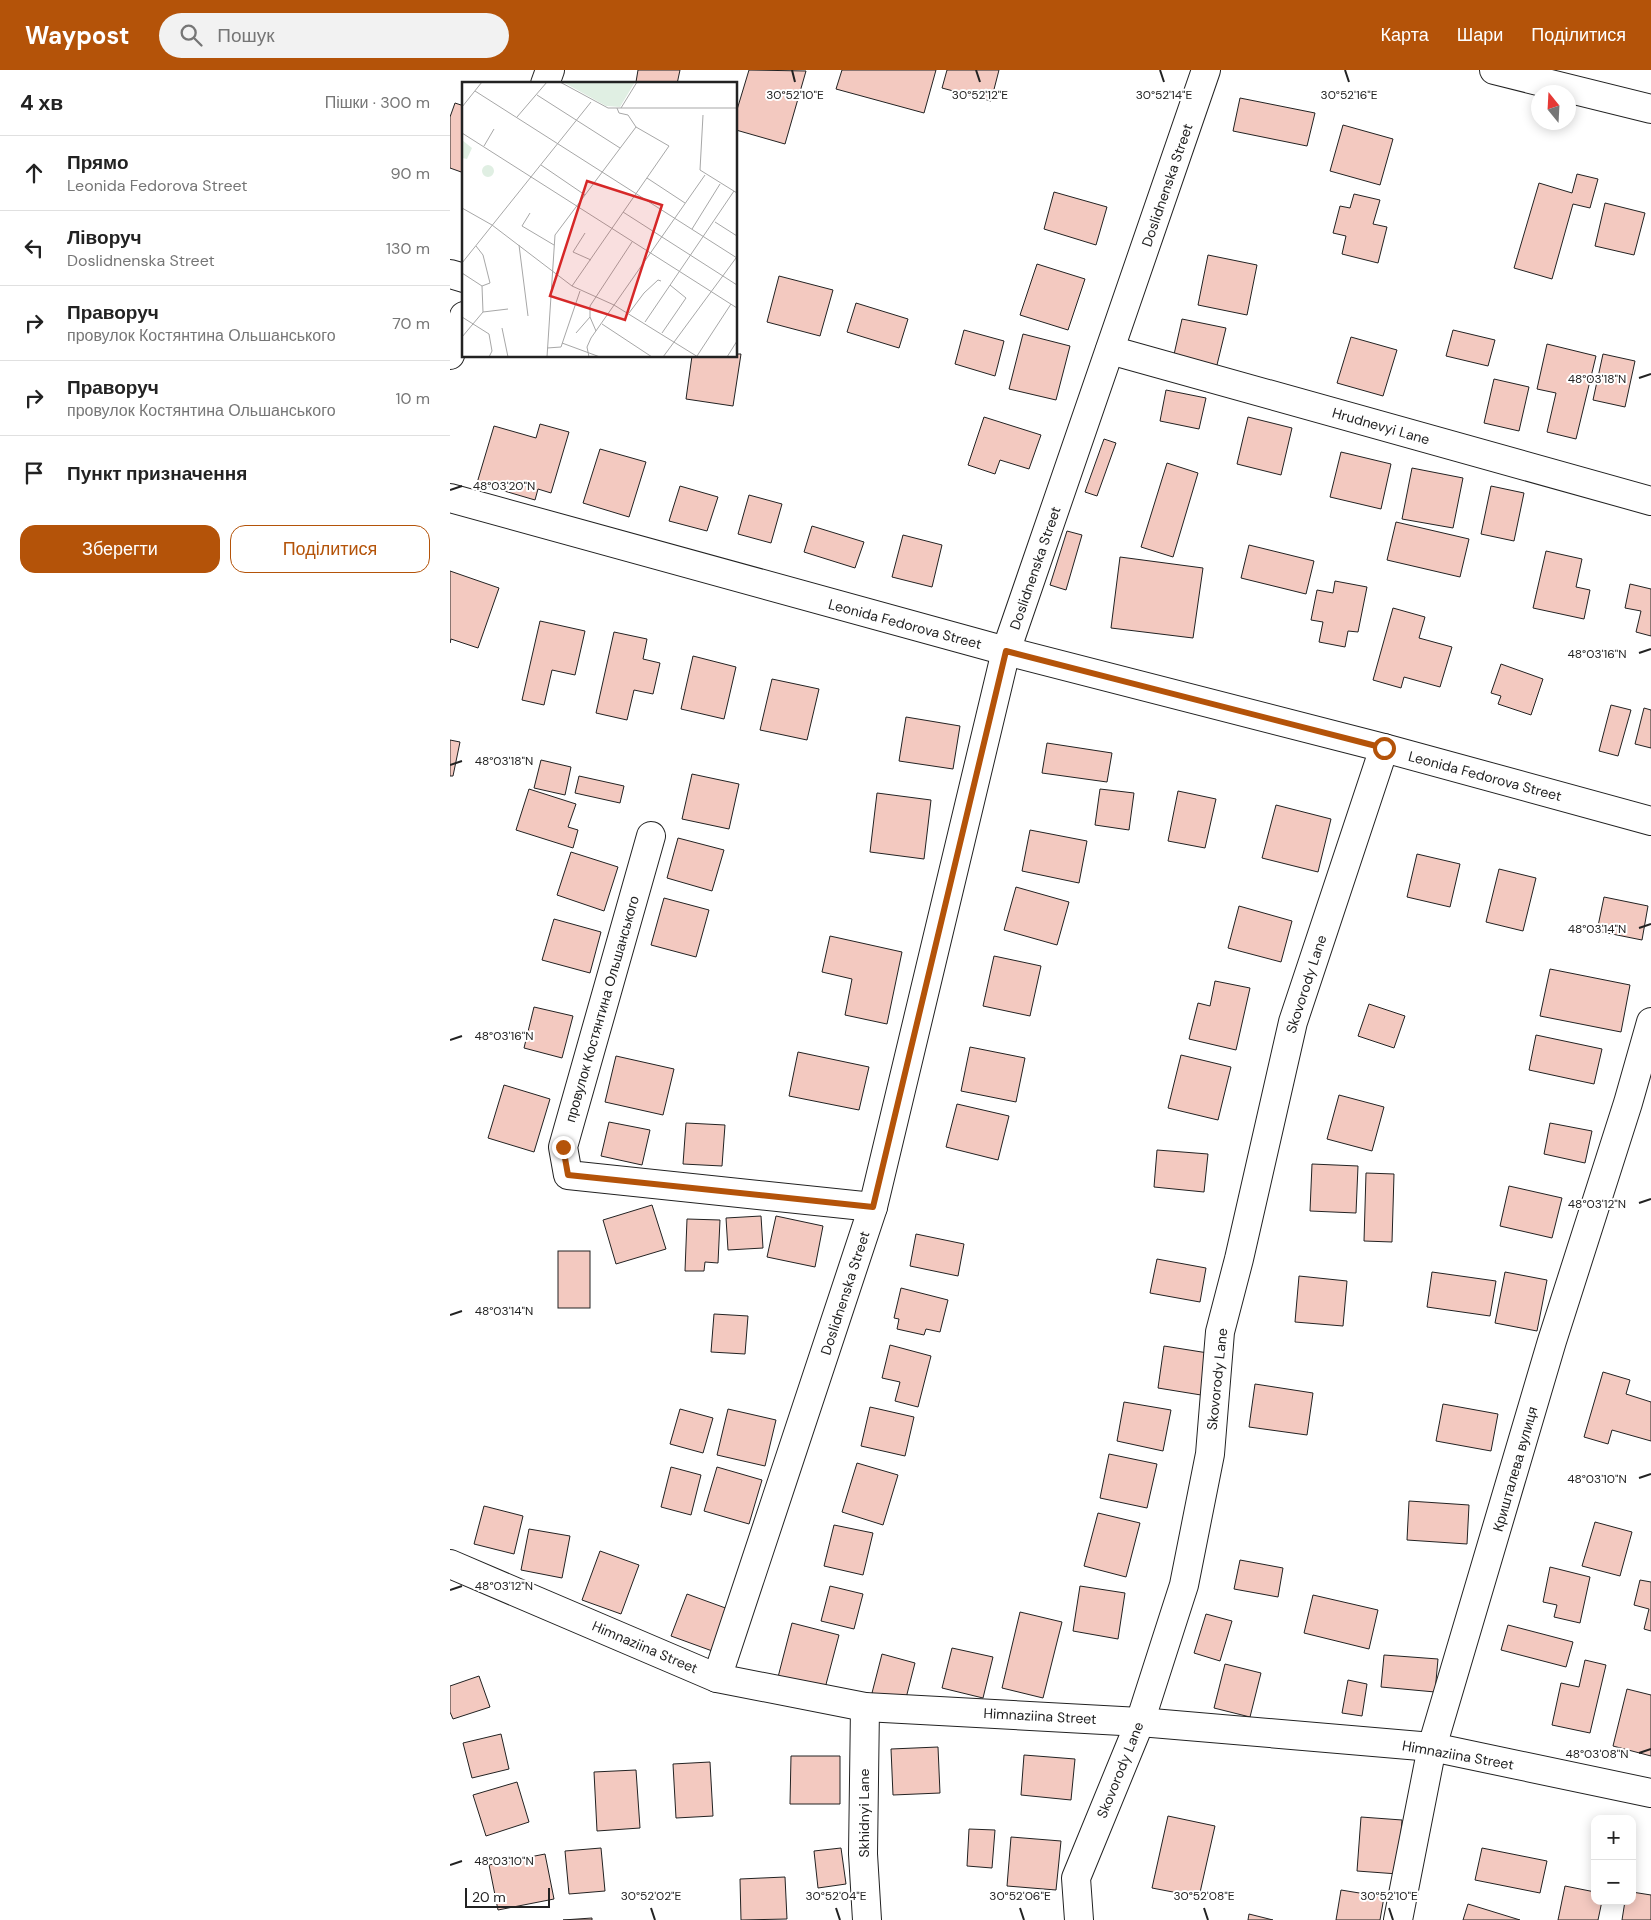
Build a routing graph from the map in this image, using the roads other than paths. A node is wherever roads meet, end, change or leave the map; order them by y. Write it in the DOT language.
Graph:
graph roads {
  1 [pos="550,70"];
  2 [pos="1206,70"];
  3 [pos="1494,70"];
  4 [pos="546,82"];
  5 [pos="1651,109"];
  6 [pos="462,322"];
  7 [pos="1110,350"];
  8 [pos="450,355"];
  9 [pos="450,498"];
  10 [pos="1651,501"];
  11 [pos="1006,651"];
  12 [pos="1384,748"];
  13 [pos="1651,821"];
  14 [pos="651,836"];
  15 [pos="1651,1022"];
  16 [pos="873,1207"];
  17 [pos="450,1564"];
  18 [pos="717,1678"];
  19 [pos="865,1707"];
  20 [pos="1140,1722"];
  21 [pos="1432,1747"];
  22 [pos="1651,1793"];
  23 [pos="867,1920"];
  24 [pos="1079,1920"];
  25 [pos="1398,1920"];
  1 -- 4 [label="street"];
  2 -- 7 [label="street, Doslidnenska Street"];
  3 -- 5 [label="street"];
  6 -- 8 [label="street"];
  7 -- 10 [label="street, Hrudnevyi Lane"];
  7 -- 11 [label="street, Doslidnenska Street"];
  9 -- 11 [label="street, Leonida Fedorova Street"];
  11 -- 12 [label="street, Leonida Fedorova Street"];
  11 -- 16 [label="street, Doslidnenska Street"];
  12 -- 13 [label="street, Leonida Fedorova Street"];
  12 -- 20 [label="street, Skovorody Lane"];
  14 -- 16 [label="street, провулок Костянтина Ольшанського"];
  15 -- 21 [label="street, Кришталева вулиця"];
  16 -- 18 [label="street, Doslidnenska Street"];
  17 -- 18 [label="street, Himnaziina Street"];
  18 -- 19 [label="street, Himnaziina Street"];
  19 -- 20 [label="street, Himnaziina Street"];
  19 -- 23 [label="street, Skhidnyi Lane"];
  20 -- 21 [label="street, Himnaziina Street"];
  20 -- 24 [label="street, Skovorody Lane"];
  21 -- 22 [label="street, Himnaziina Street"];
  21 -- 25 [label="street, Кришталева вулиця"];
}
